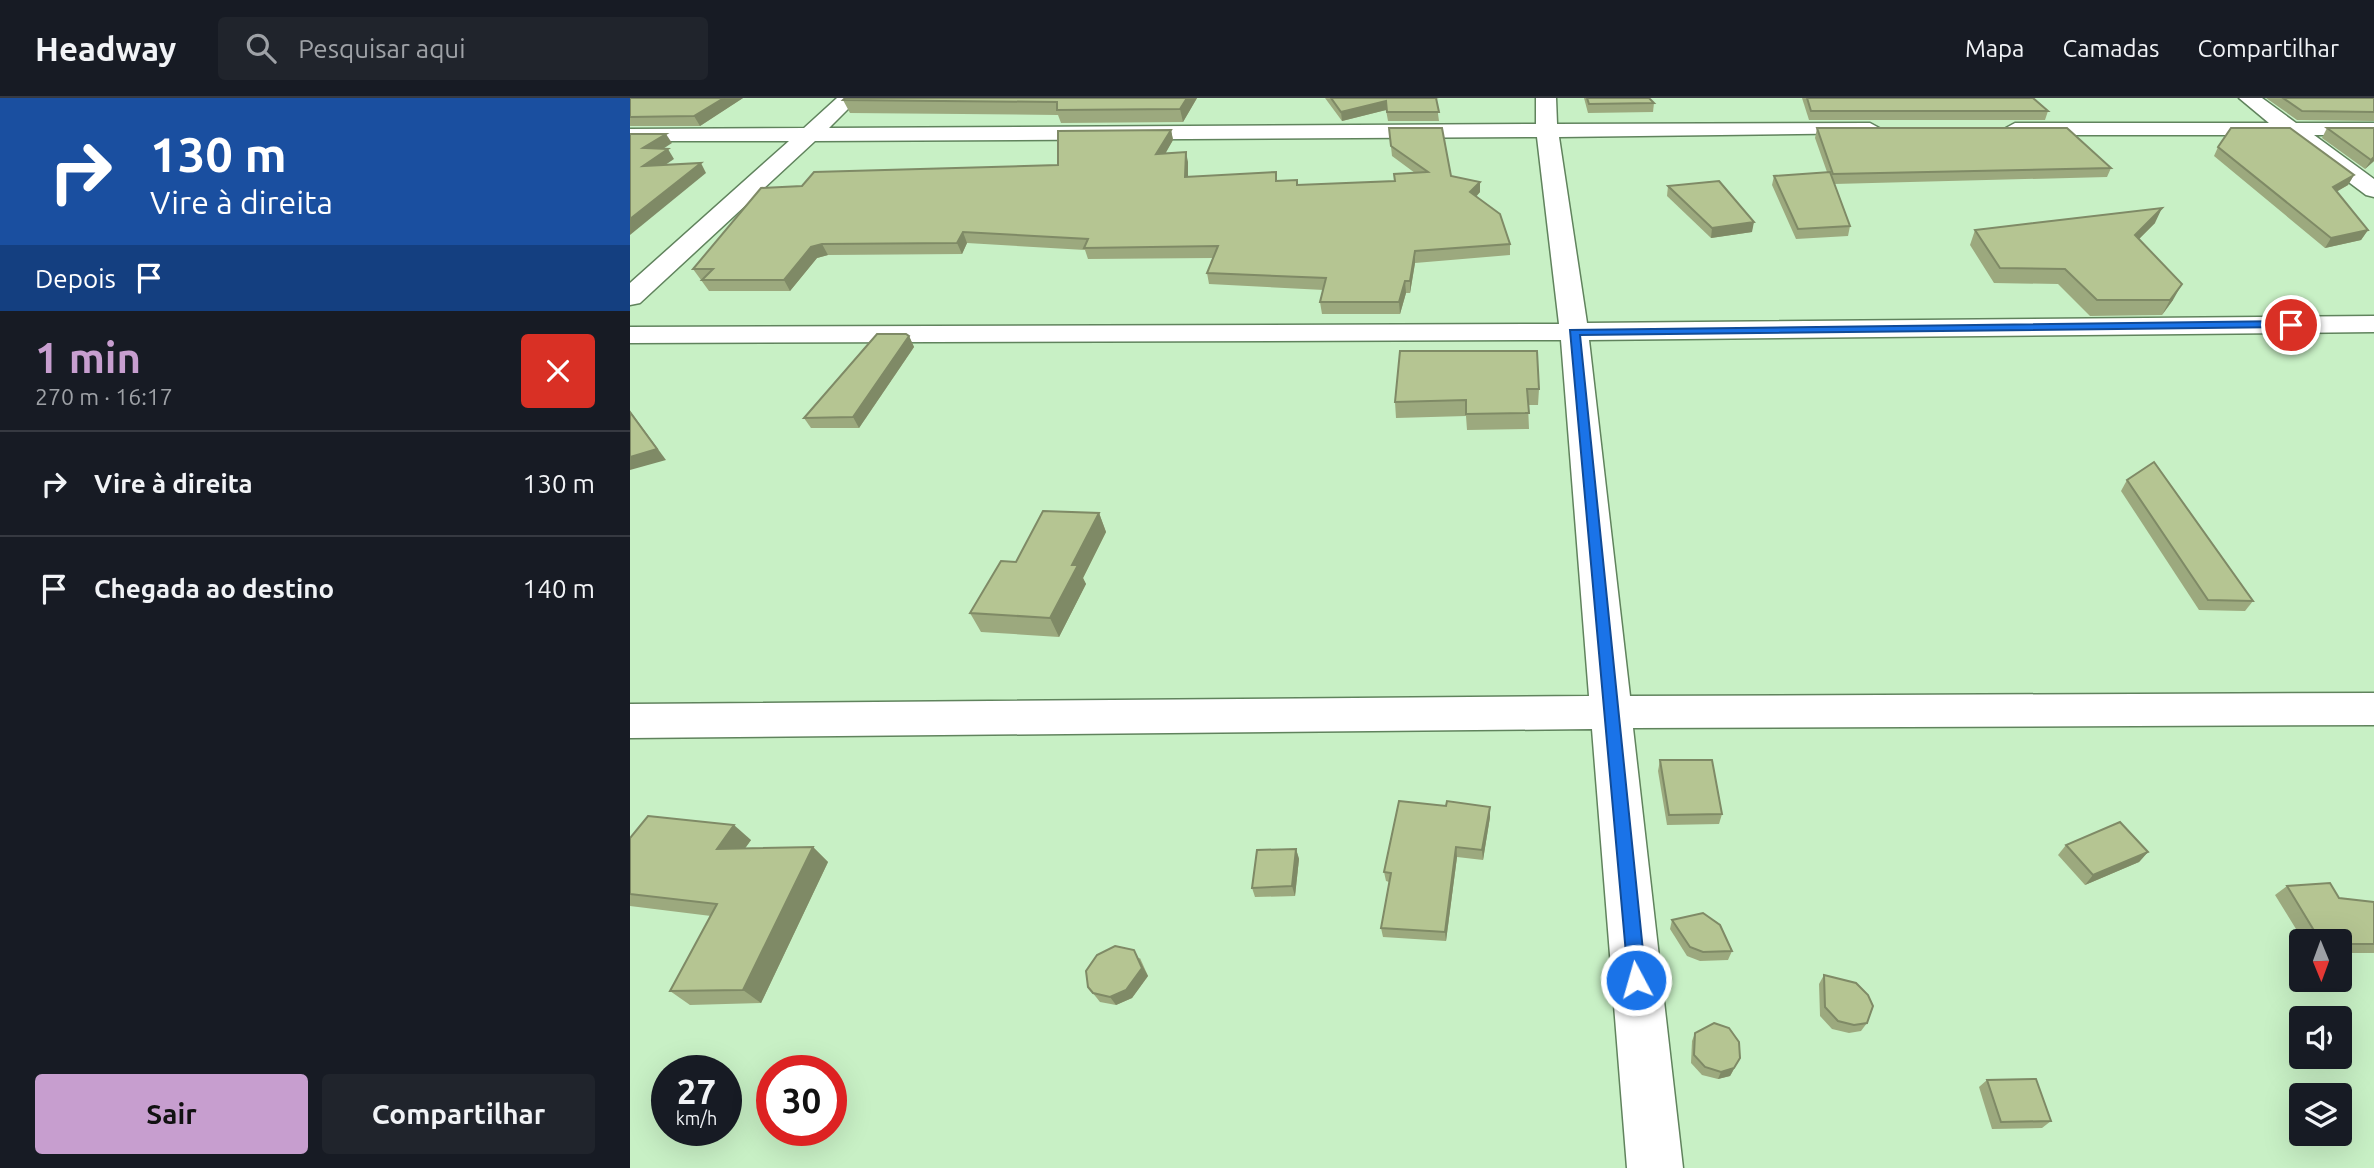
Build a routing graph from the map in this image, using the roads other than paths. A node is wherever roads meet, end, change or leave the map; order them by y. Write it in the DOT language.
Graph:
graph roads {
  1 [pos="849,98"];
  2 [pos="2249,98"];
  3 [pos="1547,114"];
  4 [pos="2290,128"];
  5 [pos="1891,129"];
  6 [pos="1987,129"];
  7 [pos="2374,129"];
  8 [pos="630,135"];
  9 [pos="807,135"];
  10 [pos="2374,190"];
  11 [pos="630,297"];
  12 [pos="2374,324"];
  13 [pos="1574,332"];
  14 [pos="630,335"];
  15 [pos="2374,709"];
  16 [pos="1609,712"];
  17 [pos="630,721"];
  18 [pos="1655,1168"];
  1 -- 9 [label="street"];
  2 -- 4 [label="street"];
  3 -- 5 [label="street"];
  3 -- 9 [label="street"];
  3 -- 13 [label="street"];
  4 -- 6 [label="street"];
  4 -- 7 [label="street"];
  4 -- 10 [label="street"];
  8 -- 9 [label="street"];
  9 -- 11 [label="street"];
  12 -- 13 [label="street"];
  13 -- 14 [label="street"];
  13 -- 16 [label="street"];
  15 -- 16 [label="street"];
  16 -- 17 [label="street"];
  16 -- 18 [label="street"];
}
